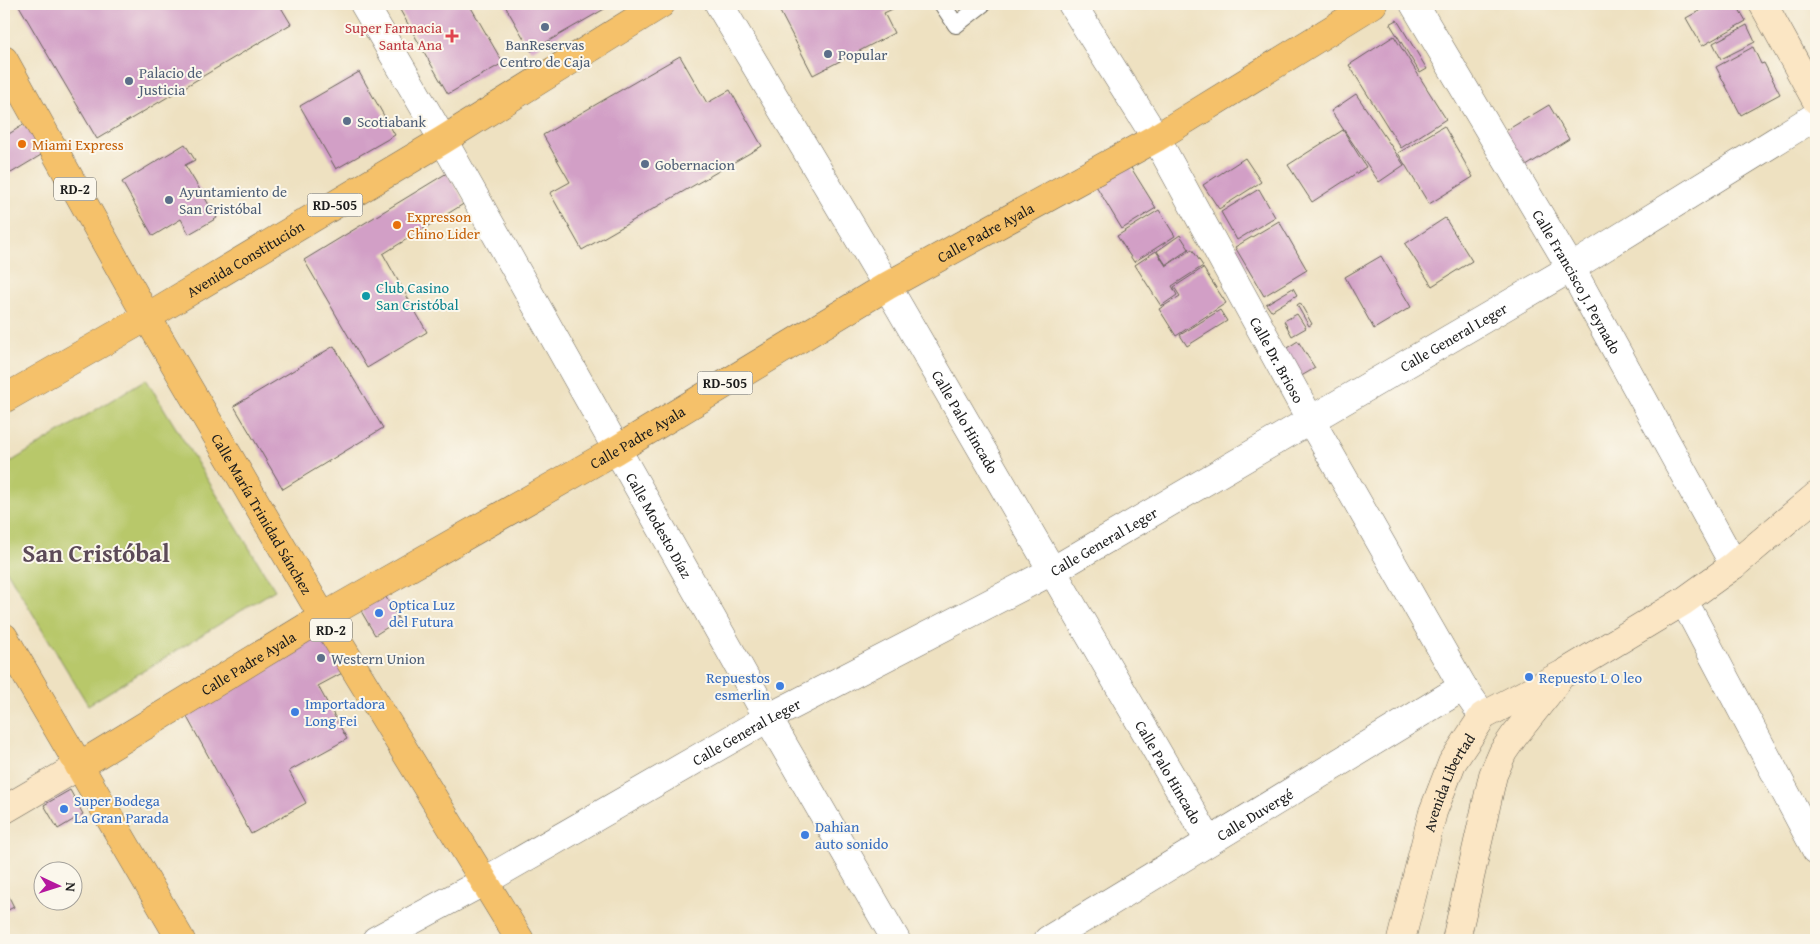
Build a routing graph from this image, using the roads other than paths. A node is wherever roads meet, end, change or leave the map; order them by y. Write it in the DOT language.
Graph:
graph roads {
  1 [pos="364,4"];
  2 [pos="661,4"];
  3 [pos="719,4"];
  4 [pos="942,4"];
  5 [pos="984,4"];
  6 [pos="1072,4"];
  7 [pos="1372,4"];
  8 [pos="1414,4"];
  9 [pos="1763,4"];
  10 [pos="4,60"];
  11 [pos="1816,100"];
  12 [pos="1816,116"];
  13 [pos="1156,138"];
  14 [pos="443,140"];
  15 [pos="1571,268"];
  16 [pos="887,286"];
  17 [pos="147,317"];
  18 [pos="4,399"];
  19 [pos="1310,419"];
  20 [pos="616,450"];
  21 [pos="1816,496"];
  22 [pos="1734,564"];
  23 [pos="1052,571"];
  24 [pos="1684,601"];
  25 [pos="323,617"];
  26 [pos="4,637"];
  27 [pos="1563,674"];
  28 [pos="1462,687"];
  29 [pos="1483,716"];
  30 [pos="768,718"];
  31 [pos="79,766"];
  32 [pos="4,810"];
  33 [pos="1209,842"];
  34 [pos="1816,850"];
  35 [pos="483,882"];
  36 [pos="181,940"];
  37 [pos="376,940"];
  38 [pos="520,940"];
  39 [pos="896,940"];
  40 [pos="1048,940"];
  41 [pos="1401,940"];
  42 [pos="1456,940"];
  1 -- 14 [label="street, Calle Modesto Díaz"];
  2 -- 14 [label="main road, Avenida Constitución / RD-505"];
  3 -- 16 [label="street, Calle Palo Hincado"];
  4 -- 5 [label="lane"];
  6 -- 13 [label="street, Calle Dr. Brioso"];
  7 -- 13 [label="main road, Calle Padre Ayala / RD-505"];
  8 -- 15 [label="street, Calle Francisco J. Peynado"];
  9 -- 11 [label="main road"];
  10 -- 17 [label="main road, RD-2"];
  12 -- 15 [label="street, Calle General Leger"];
  13 -- 16 [label="main road, Calle Padre Ayala / RD-505"];
  13 -- 19 [label="street, Calle Dr. Brioso"];
  14 -- 17 [label="main road, Avenida Constitución / RD-505"];
  14 -- 20 [label="street, Calle Modesto Díaz"];
  15 -- 19 [label="street, Calle General Leger"];
  15 -- 22 [label="street, Calle Francisco J. Peynado"];
  16 -- 20 [label="main road, Calle Padre Ayala / RD-505"];
  16 -- 23 [label="street, Calle Palo Hincado"];
  17 -- 18 [label="main road, Avenida Constitución / RD-505"];
  17 -- 25 [label="main road, Calle María Trinidad Sánchez / RD-2"];
  19 -- 23 [label="street, Calle General Leger"];
  19 -- 28 [label="street, Calle Dr. Brioso"];
  20 -- 25 [label="main road, Calle Padre Ayala / RD-505"];
  20 -- 30 [label="street, Calle Modesto Díaz"];
  21 -- 22 [label="main road, Avenida Libertad"];
  22 -- 24 [label="main road, Avenida Libertad"];
  23 -- 30 [label="street, Calle General Leger"];
  23 -- 33 [label="street, Calle Palo Hincado"];
  24 -- 27 [label="main road, Avenida Libertad"];
  24 -- 34 [label="street"];
  25 -- 31 [label="main road, Calle Padre Ayala / RD-505"];
  25 -- 35 [label="main road, Calle María Trinidad Sánchez / RD-2"];
  26 -- 31 [label="main road"];
  27 -- 29 [label="main road, Avenida Libertad"];
  27 -- 42 [label="main road, Avenida Libertad"];
  28 -- 29 [label="street, Calle Dr. Brioso"];
  28 -- 33 [label="street, Calle Duvergé"];
  29 -- 41 [label="main road, Avenida Libertad"];
  30 -- 35 [label="street, Calle General Leger"];
  30 -- 39 [label="street, Calle Modesto Díaz"];
  31 -- 32 [label="main road, Calle Padre Ayala"];
  31 -- 36 [label="main road"];
  33 -- 40 [label="street, Calle Duvergé"];
  35 -- 37 [label="street, Calle General Leger"];
  35 -- 38 [label="main road, Calle María Trinidad Sánchez / RD-2"];
}
